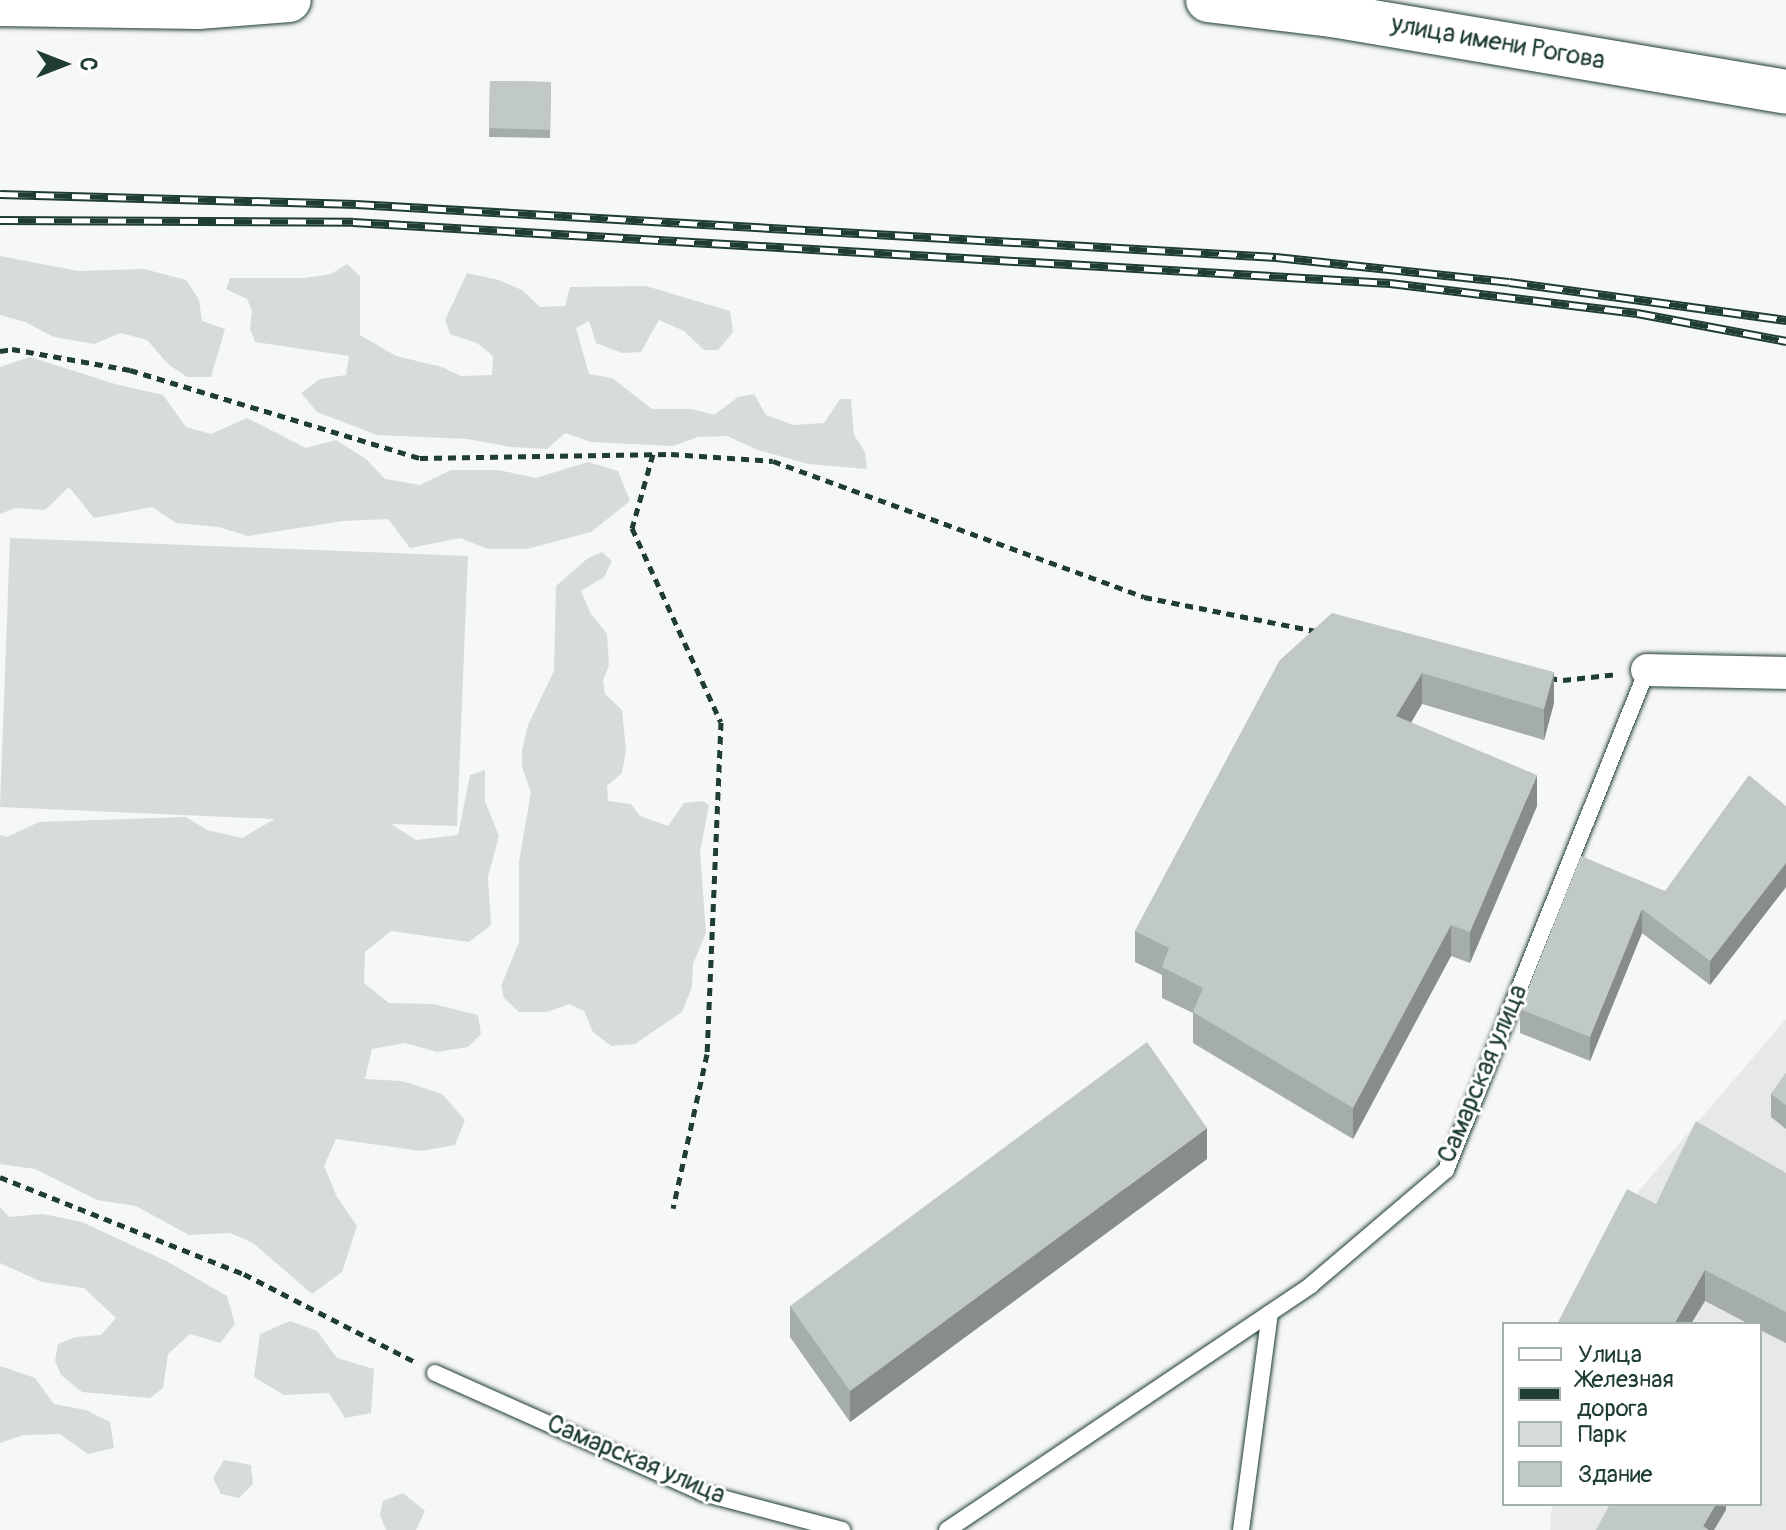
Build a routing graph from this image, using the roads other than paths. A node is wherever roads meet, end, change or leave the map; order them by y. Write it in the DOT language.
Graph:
graph roads {
  1 [pos="289,0"];
  2 [pos="1208,0"];
  3 [pos="0,4"];
  4 [pos="1786,92"];
  5 [pos="1647,670"];
  6 [pos="1786,673"];
  7 [pos="1270,1313"];
  8 [pos="435,1373"];
  9 [pos="842,1530"];
  10 [pos="947,1530"];
  11 [pos="1241,1530"];
  1 -- 3 [label="main road"];
  2 -- 4 [label="main road, улица имени Рогова"];
  5 -- 6 [label="street"];
  5 -- 7 [label="lane, Самарская улица"];
  7 -- 10 [label="lane, Самарская улица"];
  7 -- 11 [label="lane"];
  8 -- 9 [label="lane, Самарская улица"];
}
